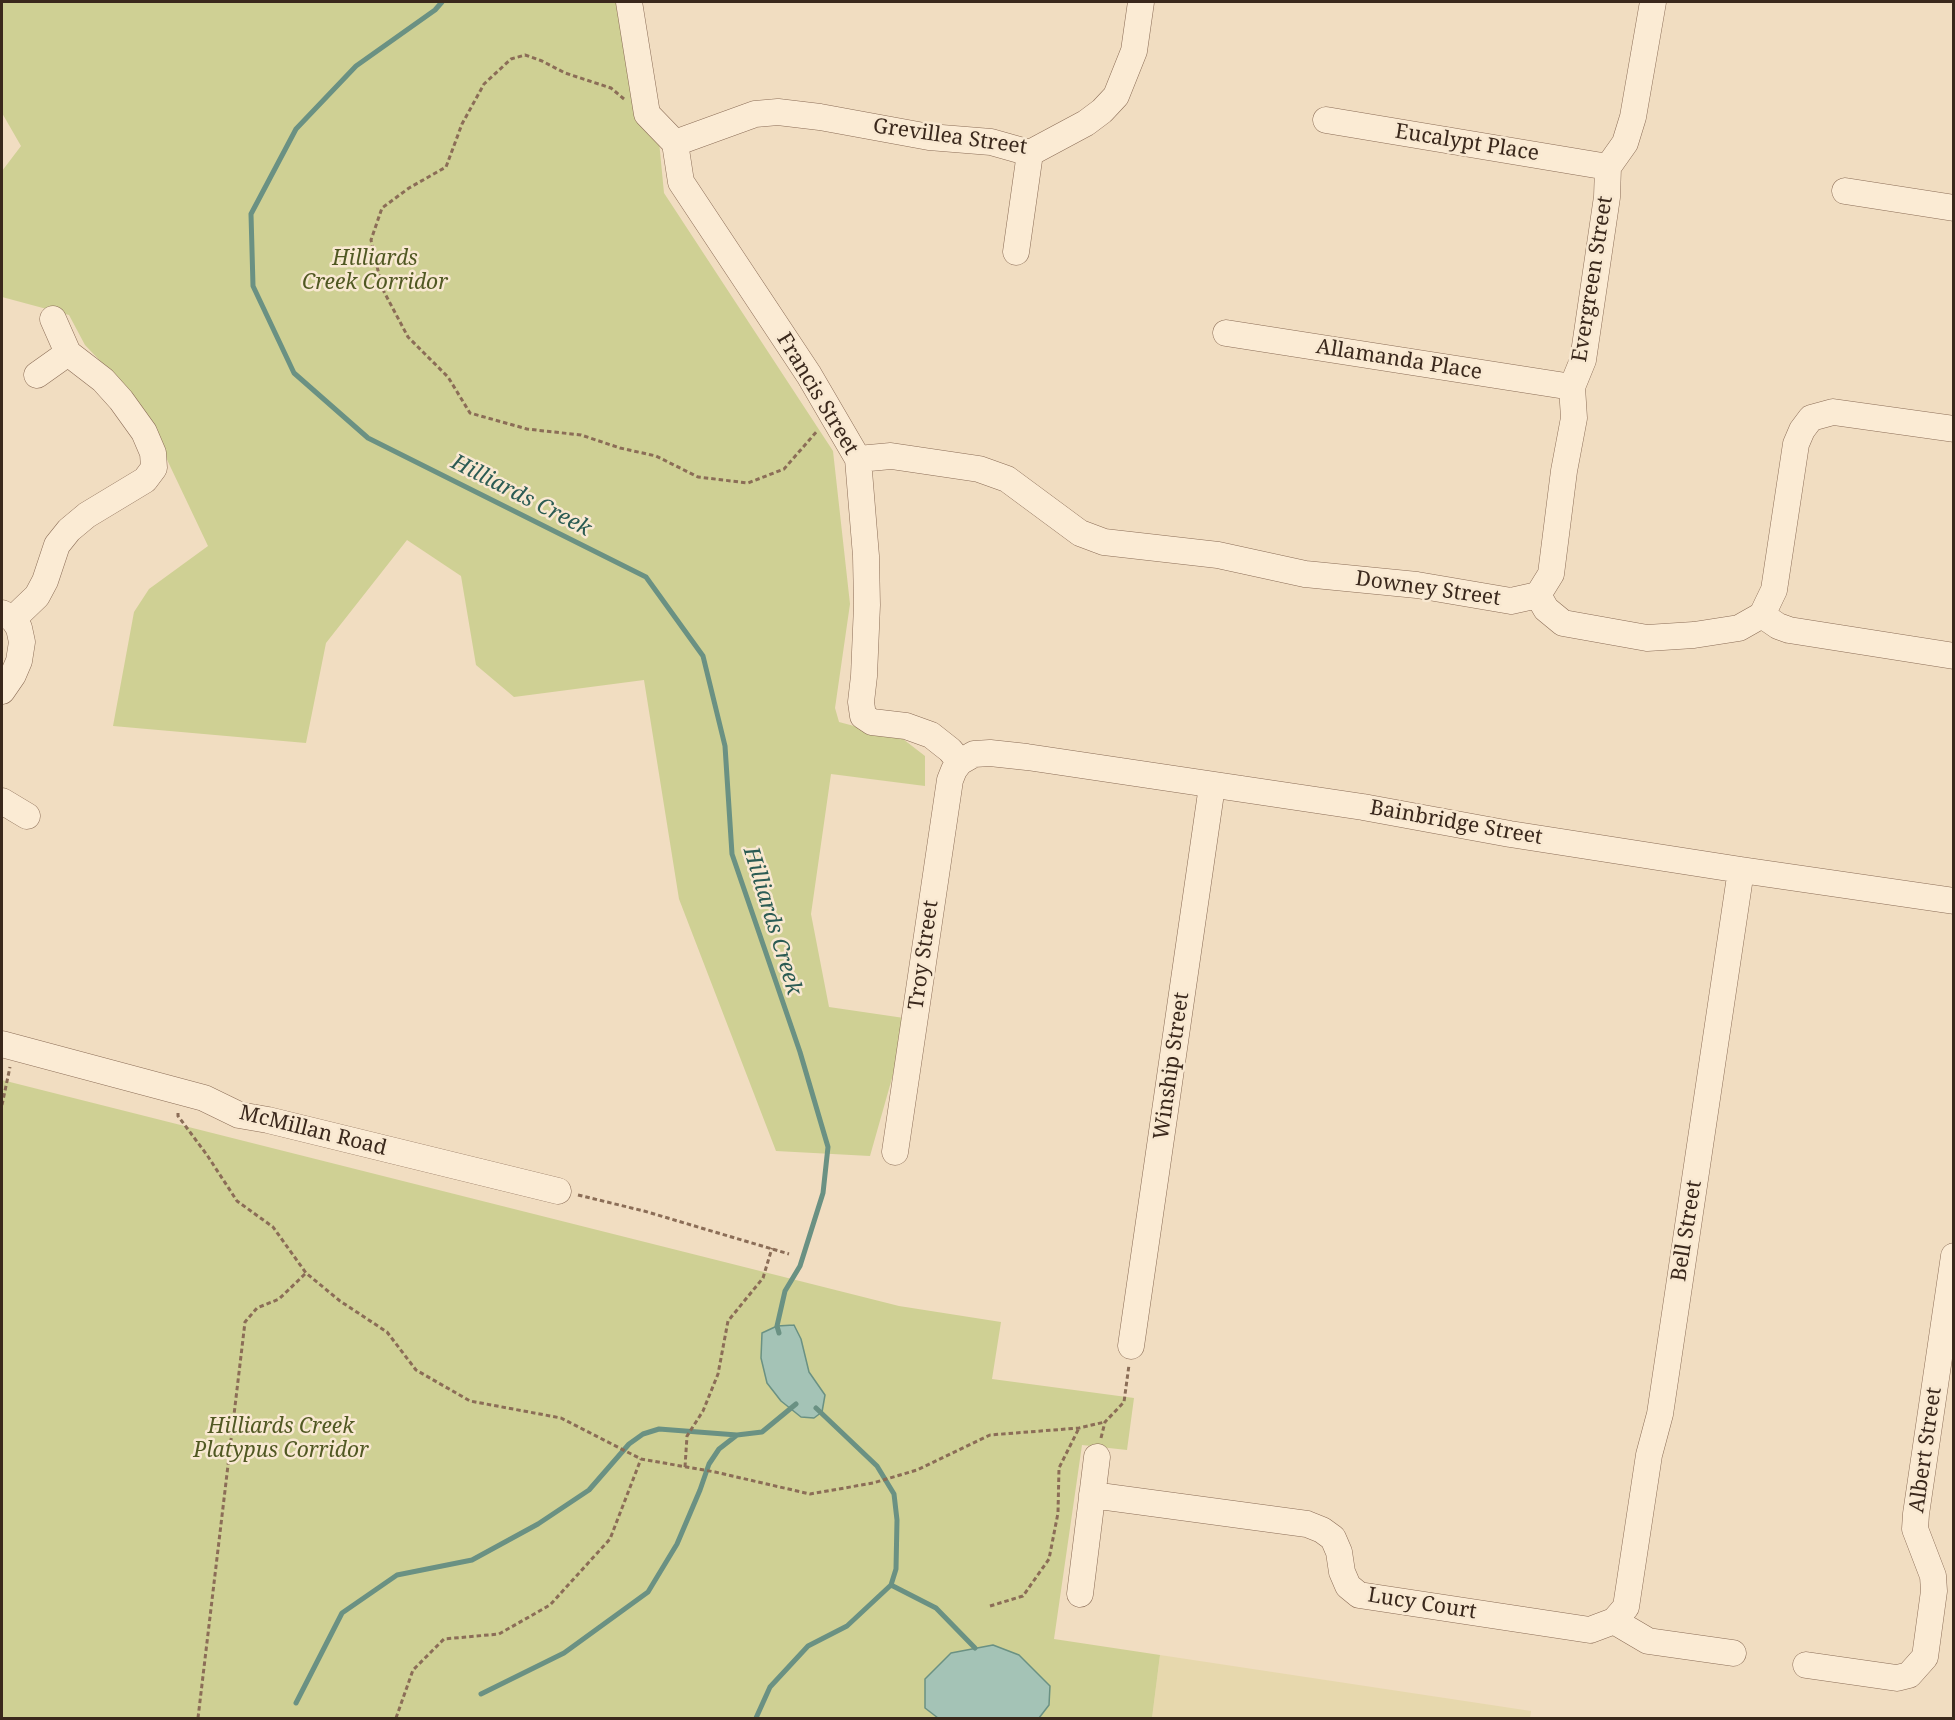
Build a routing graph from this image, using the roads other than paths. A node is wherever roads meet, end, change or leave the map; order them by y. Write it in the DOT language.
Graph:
graph roads {
  1 [pos="629,2"];
  2 [pos="1141,2"];
  3 [pos="1653,2"];
  4 [pos="1326,120"];
  5 [pos="675,143"];
  6 [pos="1030,153"];
  7 [pos="1608,167"];
  8 [pos="1845,191"];
  9 [pos="1953,208"];
  10 [pos="1016,252"];
  11 [pos="54,319"];
  12 [pos="1226,333"];
  13 [pos="68,353"];
  14 [pos="37,375"];
  15 [pos="1572,387"];
  16 [pos="1953,429"];
  17 [pos="858,459"];
  18 [pos="1538,595"];
  19 [pos="1762,615"];
  20 [pos="7,616"];
  21 [pos="1953,656"];
  22 [pos="2,691"];
  23 [pos="960,762"];
  24 [pos="1212,786"];
  25 [pos="2,801"];
  26 [pos="27,816"];
  27 [pos="1741,870"];
  28 [pos="1953,901"];
  29 [pos="8,1046"];
  30 [pos="895,1152"];
  31 [pos="558,1191"];
  32 [pos="1953,1256"];
  33 [pos="1131,1346"];
  34 [pos="1097,1457"];
  35 [pos="1092,1495"];
  36 [pos="1080,1594"];
  37 [pos="1614,1621"];
  38 [pos="1733,1653"];
  39 [pos="1806,1665"];
  1 -- 5 [label="street"];
  2 -- 6 [label="street, Grevillea Street"];
  3 -- 7 [label="street, Evergreen Street"];
  4 -- 7 [label="street, Eucalypt Place"];
  5 -- 6 [label="street, Grevillea Street"];
  5 -- 17 [label="street, Francis Street"];
  6 -- 10 [label="street"];
  7 -- 15 [label="street, Evergreen Street"];
  8 -- 9 [label="street"];
  11 -- 13 [label="street"];
  12 -- 15 [label="street, Allamanda Place"];
  13 -- 14 [label="street"];
  13 -- 20 [label="street"];
  15 -- 18 [label="street, Evergreen Street"];
  16 -- 19 [label="street"];
  17 -- 18 [label="street, Downey Street"];
  17 -- 23 [label="street, Francis Street"];
  18 -- 19 [label="street"];
  19 -- 21 [label="street"];
  20 -- 22 [label="street"];
  23 -- 24 [label="street, Bainbridge Street"];
  23 -- 30 [label="street, Troy Street"];
  24 -- 27 [label="street, Bainbridge Street"];
  24 -- 33 [label="street, Winship Street"];
  25 -- 26 [label="street"];
  27 -- 28 [label="street, Bainbridge Street"];
  27 -- 37 [label="street, Bell Street"];
  29 -- 31 [label="street, McMillan Road"];
  32 -- 39 [label="street, Albert Street"];
  34 -- 35 [label="street"];
  35 -- 36 [label="street"];
  35 -- 37 [label="street, Lucy Court"];
  37 -- 38 [label="street"];
}
